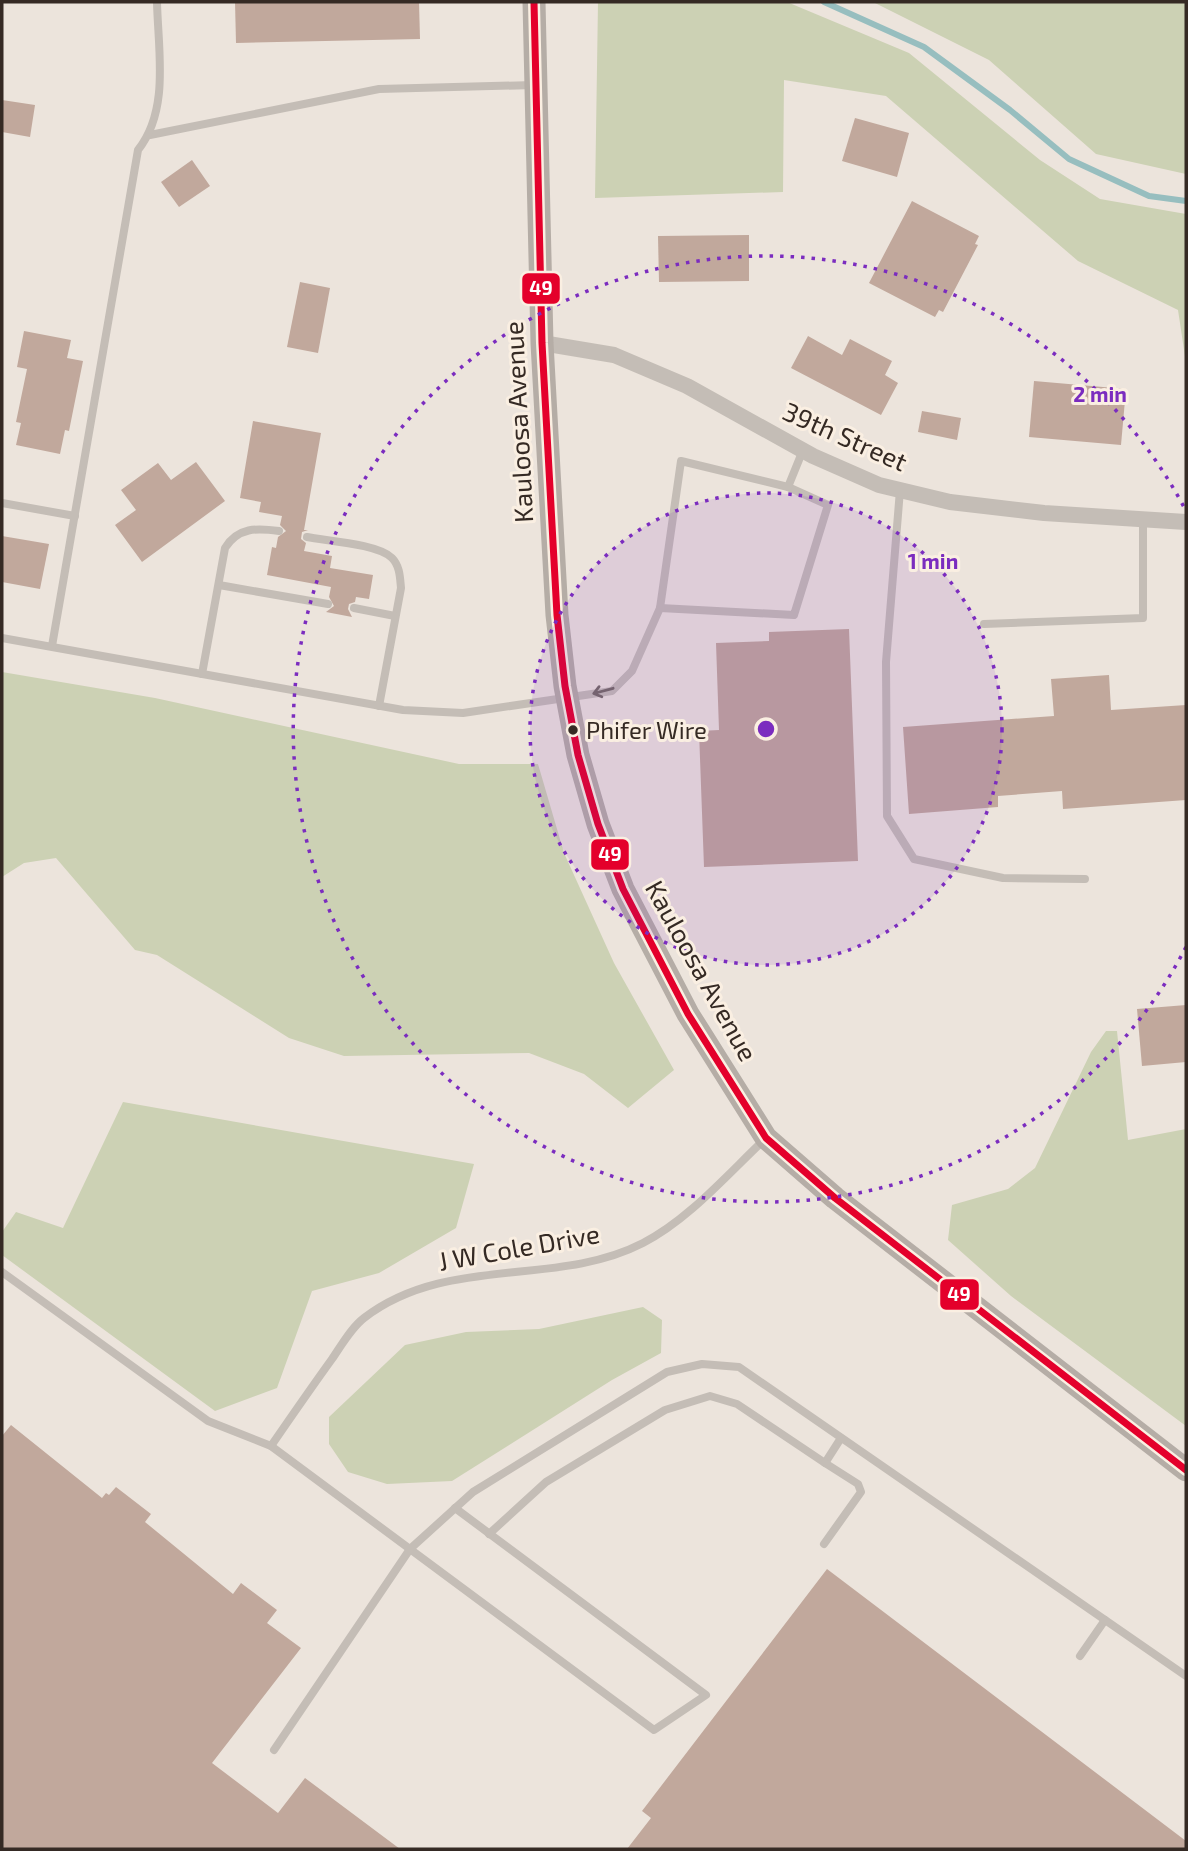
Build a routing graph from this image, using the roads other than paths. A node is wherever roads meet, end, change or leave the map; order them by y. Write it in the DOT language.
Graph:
graph roads {
  1 [pos="157,2"];
  2 [pos="534,2"];
  3 [pos="537,85"];
  4 [pos="150,135"];
  5 [pos="542,343"];
  6 [pos="803,450"];
  7 [pos="788,487"];
  8 [pos="900,490"];
  9 [pos="2,503"];
  10 [pos="75,516"];
  11 [pos="1143,520"];
  12 [pos="1186,522"];
  13 [pos="279,531"];
  14 [pos="307,537"];
  15 [pos="219,585"];
  16 [pos="328,604"];
  17 [pos="354,608"];
  18 [pos="660,608"];
  19 [pos="396,616"];
  20 [pos="984,624"];
  21 [pos="2,638"];
  22 [pos="52,646"];
  23 [pos="202,674"];
  24 [pos="567,699"];
  25 [pos="379,706"];
  26 [pos="1085,879"];
  27 [pos="766,1138"];
  28 [pos="2,1272"];
  29 [pos="841,1438"];
  30 [pos="271,1446"];
  31 [pos="825,1463"];
  32 [pos="1186,1470"];
  33 [pos="455,1508"];
  34 [pos="489,1534"];
  35 [pos="824,1544"];
  36 [pos="410,1549"];
  37 [pos="1105,1620"];
  38 [pos="1080,1656"];
  39 [pos="1186,1676"];
  40 [pos="274,1750"];
  1 -- 4 [label="lane"];
  2 -- 3 [label="street, Kauloosa Avenue"];
  3 -- 4 [label="lane"];
  3 -- 5 [label="street, Kauloosa Avenue"];
  4 -- 10 [label="lane"];
  5 -- 6 [label="street, 39th Street"];
  5 -- 24 [label="street, Kauloosa Avenue"];
  6 -- 7 [label="lane"];
  6 -- 8 [label="street, 39th Street"];
  7 -- 18 [label="lane"];
  7 -- 18 [label="lane"];
  8 -- 11 [label="street, 39th Street"];
  8 -- 26 [label="lane"];
  9 -- 10 [label="lane"];
  10 -- 22 [label="lane"];
  11 -- 12 [label="street, 39th Street"];
  11 -- 20 [label="lane"];
  13 -- 15 [label="lane"];
  14 -- 19 [label="lane"];
  15 -- 16 [label="lane"];
  15 -- 23 [label="lane"];
  17 -- 19 [label="lane"];
  18 -- 24 [label="lane, one-way"];
  19 -- 25 [label="lane"];
  21 -- 22 [label="lane"];
  22 -- 23 [label="lane"];
  23 -- 25 [label="lane"];
  24 -- 25 [label="lane"];
  24 -- 27 [label="street, Kauloosa Avenue"];
  27 -- 30 [label="lane, J W Cole Drive"];
  27 -- 32 [label="street, Kauloosa Avenue"];
  28 -- 30 [label="lane"];
  29 -- 31 [label="lane"];
  29 -- 33 [label="lane"];
  29 -- 37 [label="lane"];
  30 -- 36 [label="lane"];
  31 -- 34 [label="lane"];
  31 -- 35 [label="lane"];
  33 -- 34 [label="lane"];
  33 -- 36 [label="lane"];
  34 -- 36 [label="lane"];
  36 -- 40 [label="lane"];
  37 -- 38 [label="lane"];
  37 -- 39 [label="lane"];
}
